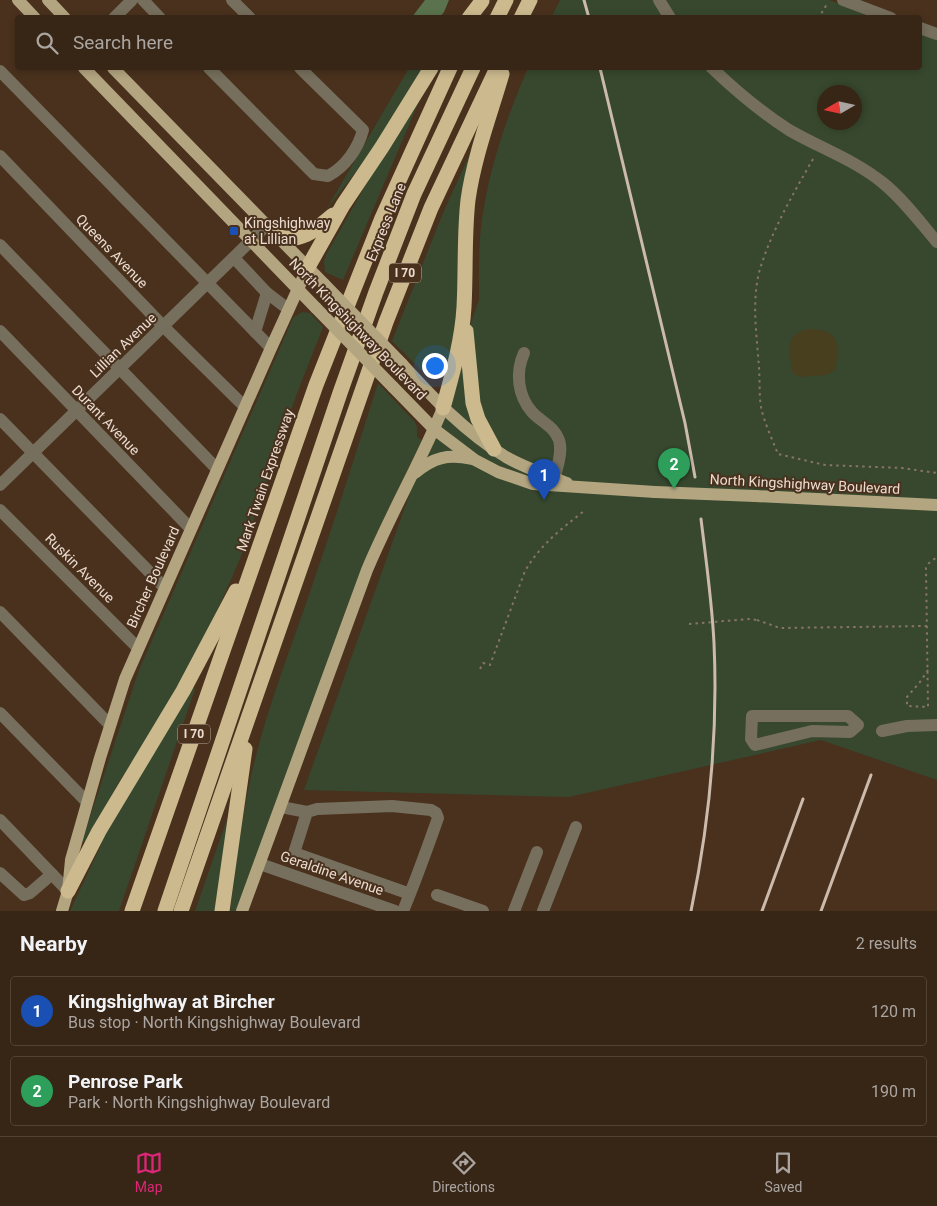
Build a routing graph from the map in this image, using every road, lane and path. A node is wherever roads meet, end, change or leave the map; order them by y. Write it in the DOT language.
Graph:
graph roads {
  1 [pos="18,0"];
  2 [pos="48,0"];
  3 [pos="132,0"];
  4 [pos="143,0"];
  5 [pos="232,0"];
  6 [pos="482,0"];
  7 [pos="506,0"];
  8 [pos="530,0"];
  9 [pos="658,0"];
  10 [pos="843,0"];
  11 [pos="826,4"];
  12 [pos="33,15"];
  13 [pos="62,15"];
  14 [pos="117,15"];
  15 [pos="157,15"];
  16 [pos="247,15"];
  17 [pos="471,15"];
  18 [pos="475,15"];
  19 [pos="498,15"];
  20 [pos="522,15"];
  21 [pos="668,15"];
  22 [pos="820,15"];
  23 [pos="883,15"];
  24 [pos="922,29"];
  25 [pos="937,34"];
  26 [pos="86,70"];
  27 [pos="115,70"];
  28 [pos="211,70"];
  29 [pos="302,70"];
  30 [pos="430,70"];
  31 [pos="449,70"];
  32 [pos="472,70"];
  33 [pos="496,70"];
  34 [pos="503,70"];
  35 [pos="714,70"];
  36 [pos="0,71"];
  37 [pos="0,156"];
  38 [pos="813,159"];
  39 [pos="343,205"];
  40 [pos="267,225"];
  41 [pos="279,237"];
  42 [pos="252,240"];
  43 [pos="937,242"];
  44 [pos="0,245"];
  45 [pos="234,258"];
  46 [pos="308,267"];
  47 [pos="207,284"];
  48 [pos="297,290"];
  49 [pos="267,292"];
  50 [pos="464,307"];
  51 [pos="288,309"];
  52 [pos="163,326"];
  53 [pos="0,331"];
  54 [pos="255,332"];
  55 [pos="271,348"];
  56 [pos="524,353"];
  57 [pos="120,369"];
  58 [pos="245,407"];
  59 [pos="443,408"];
  60 [pos="77,411"];
  61 [pos="0,419"];
  62 [pos="434,428"];
  63 [pos="494,449"];
  64 [pos="33,453"];
  65 [pos="475,460"];
  66 [pos="217,469"];
  67 [pos="937,472"];
  68 [pos="411,476"];
  69 [pos="555,478"];
  70 [pos="0,485"];
  71 [pos="581,488"];
  72 [pos="937,505"];
  73 [pos="0,510"];
  74 [pos="584,511"];
  75 [pos="191,529"];
  76 [pos="255,557"];
  77 [pos="937,557"];
  78 [pos="165,588"];
  79 [pos="0,612"];
  80 [pos="690,624"];
  81 [pos="927,626"];
  82 [pos="138,648"];
  83 [pos="480,669"];
  84 [pos="928,670"];
  85 [pos="0,714"];
  86 [pos="249,718"];
  87 [pos="110,725"];
  88 [pos="858,725"];
  89 [pos="937,725"];
  90 [pos="882,731"];
  91 [pos="87,802"];
  92 [pos="281,807"];
  93 [pos="307,812"];
  94 [pos="2,825"];
  95 [pos="576,827"];
  96 [pos="538,852"];
  97 [pos="306,858"];
  98 [pos="260,864"];
  99 [pos="0,873"];
  100 [pos="52,874"];
  101 [pos="300,878"];
  102 [pos="68,890"];
  103 [pos="410,894"];
  104 [pos="437,894"];
  105 [pos="480,910"];
  106 [pos="62,911"];
  107 [pos="132,911"];
  108 [pos="165,911"];
  109 [pos="181,911"];
  110 [pos="222,911"];
  111 [pos="242,911"];
  112 [pos="394,911"];
  113 [pos="403,911"];
  114 [pos="514,911"];
  115 [pos="542,911"];
  1 -- 12 [label="main road"];
  2 -- 13 [label="main road"];
  3 -- 14 [label="street"];
  4 -- 15 [label="street"];
  5 -- 16 [label="street"];
  6 -- 17 [label="highway"];
  6 -- 18 [label="highway"];
  7 -- 19 [label="highway"];
  8 -- 20 [label="highway"];
  9 -- 21 [label="street"];
  10 -- 23 [label="street"];
  11 -- 22 [label="path"];
  24 -- 25 [label="street"];
  26 -- 42 [label="main road, North Kingshighway Boulevard"];
  27 -- 40 [label="main road, North Kingshighway Boulevard"];
  28 -- 29 [label="street"];
  30 -- 39 [label="highway"];
  31 -- 76 [label="highway, Mark Twain Expressway / I 70"];
  32 -- 108 [label="highway, Express Lane"];
  33 -- 86 [label="highway, I 70"];
  34 -- 50 [label="highway"];
  35 -- 43 [label="street"];
  36 -- 47 [label="street"];
  37 -- 52 [label="street, Queens Avenue"];
  38 -- 67 [label="path"];
  39 -- 41 [label="highway"];
  39 -- 46 [label="highway"];
  40 -- 41 [label="main road, North Kingshighway Boulevard"];
  40 -- 42 [label="street, Lillian Avenue"];
  41 -- 46 [label="main road, North Kingshighway Boulevard"];
  42 -- 45 [label="street, Lillian Avenue"];
  42 -- 48 [label="main road, North Kingshighway Boulevard"];
  44 -- 57 [label="street"];
  45 -- 47 [label="street, Lillian Avenue"];
  45 -- 49 [label="street"];
  46 -- 48 [label="main road, Bircher Boulevard"];
  46 -- 59 [label="main road, North Kingshighway Boulevard, bridge"];
  47 -- 52 [label="street, Lillian Avenue"];
  47 -- 54 [label="street"];
  48 -- 51 [label="main road, Bircher Boulevard"];
  48 -- 62 [label="main road, North Kingshighway Boulevard, bridge"];
  49 -- 51 [label="street"];
  49 -- 54 [label="street"];
  50 -- 59 [label="highway"];
  50 -- 63 [label="highway"];
  51 -- 55 [label="main road, Bircher Boulevard"];
  52 -- 57 [label="street, Lillian Avenue"];
  52 -- 58 [label="street, Queens Avenue"];
  53 -- 60 [label="street, Durant Avenue"];
  54 -- 55 [label="street"];
  55 -- 58 [label="main road, Bircher Boulevard"];
  56 -- 69 [label="street"];
  57 -- 60 [label="street, Lillian Avenue"];
  57 -- 66 [label="street"];
  58 -- 66 [label="main road, Bircher Boulevard"];
  59 -- 62 [label="main road"];
  59 -- 63 [label="main road, North Kingshighway Boulevard"];
  60 -- 64 [label="street, Lillian Avenue"];
  60 -- 75 [label="street, Durant Avenue"];
  61 -- 64 [label="street"];
  62 -- 65 [label="main road, North Kingshighway Boulevard"];
  62 -- 68 [label="main road"];
  63 -- 69 [label="main road, North Kingshighway Boulevard"];
  64 -- 70 [label="street, Lillian Avenue"];
  64 -- 78 [label="street"];
  65 -- 68 [label="main road"];
  65 -- 71 [label="main road, North Kingshighway Boulevard"];
  66 -- 75 [label="main road, Bircher Boulevard"];
  68 -- 92 [label="main road"];
  69 -- 71 [label="main road, North Kingshighway Boulevard"];
  71 -- 72 [label="main road, North Kingshighway Boulevard, bridge"];
  73 -- 82 [label="street, Ruskin Avenue"];
  74 -- 83 [label="path"];
  75 -- 78 [label="main road, Bircher Boulevard"];
  76 -- 102 [label="highway"];
  76 -- 107 [label="highway, Mark Twain Expressway / I 70"];
  77 -- 81 [label="path"];
  78 -- 82 [label="main road, Bircher Boulevard"];
  79 -- 87 [label="street"];
  80 -- 81 [label="path, bridge"];
  81 -- 84 [label="path"];
  82 -- 87 [label="main road, Bircher Boulevard"];
  84 -- 84 [label="path"];
  85 -- 91 [label="street"];
  86 -- 109 [label="highway, I 70"];
  86 -- 110 [label="highway"];
  87 -- 91 [label="main road, Bircher Boulevard"];
  88 -- 88 [label="street"];
  89 -- 90 [label="street"];
  91 -- 102 [label="main road, Bircher Boulevard"];
  92 -- 93 [label="street"];
  92 -- 98 [label="main road"];
  93 -- 97 [label="street"];
  93 -- 103 [label="street"];
  94 -- 100 [label="street"];
  95 -- 115 [label="street"];
  96 -- 114 [label="street"];
  97 -- 101 [label="street"];
  97 -- 103 [label="street"];
  98 -- 101 [label="street, Geraldine Avenue"];
  98 -- 111 [label="main road"];
  99 -- 100 [label="street"];
  100 -- 102 [label="street"];
  101 -- 112 [label="street, Geraldine Avenue"];
  102 -- 106 [label="main road, Bircher Boulevard"];
  103 -- 113 [label="street"];
  104 -- 105 [label="street"];
}
